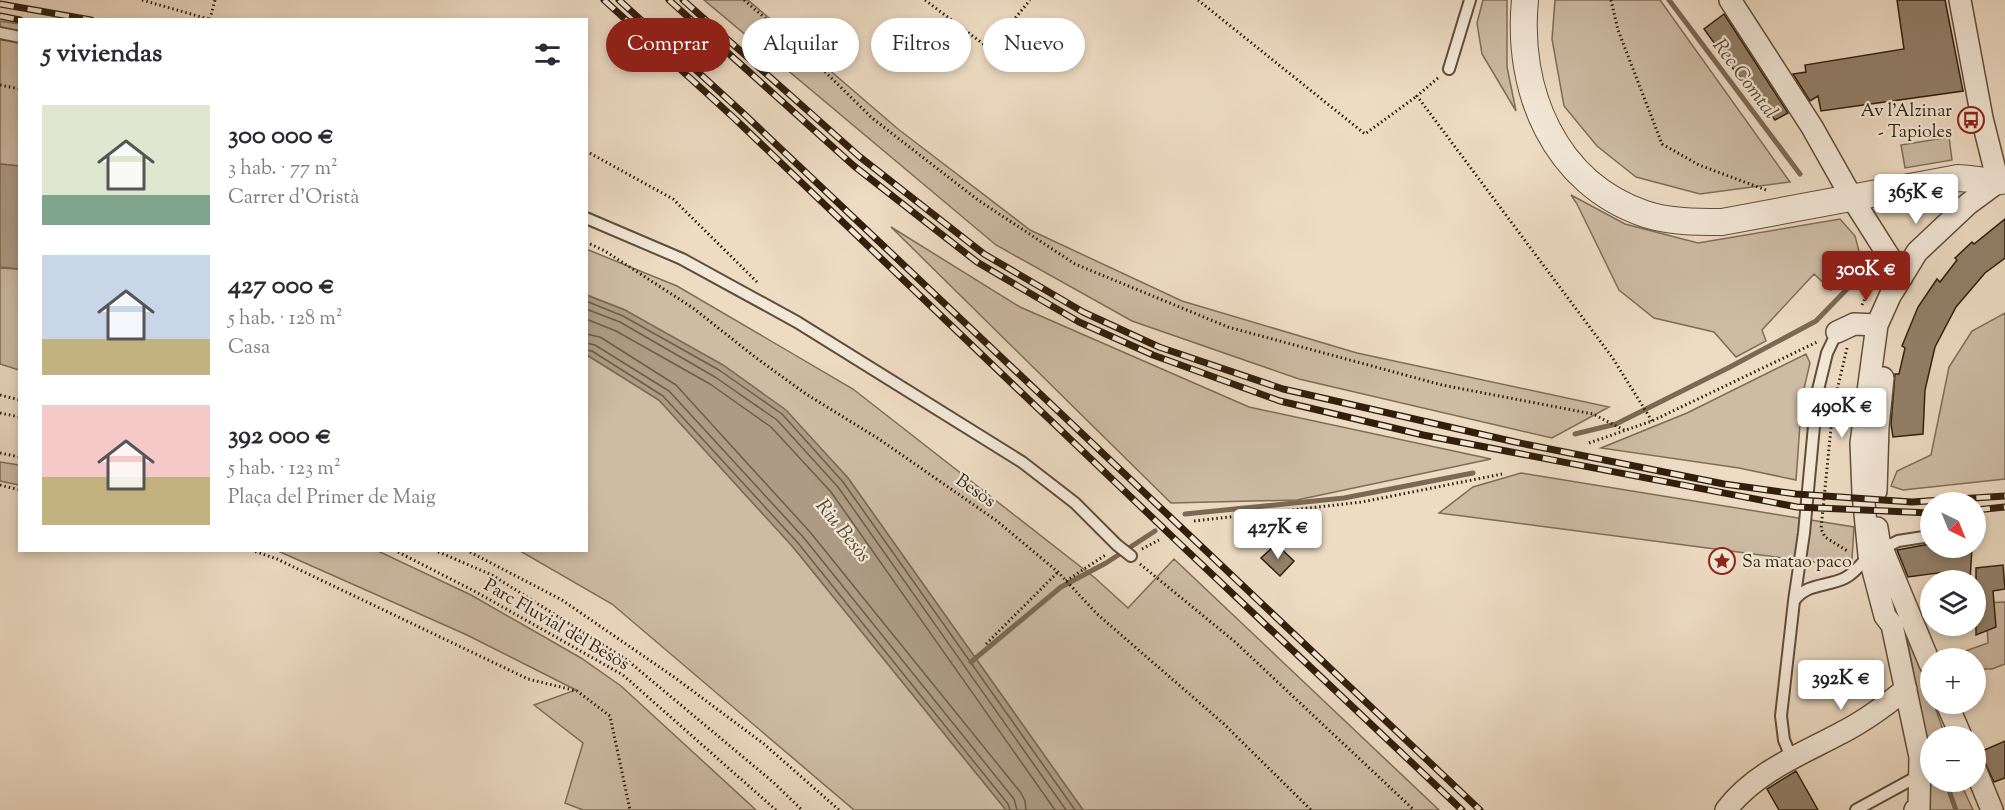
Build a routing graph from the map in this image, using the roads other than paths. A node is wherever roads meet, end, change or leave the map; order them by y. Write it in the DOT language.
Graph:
graph roads {
  1 [pos="1470,0"];
  2 [pos="1525,0"];
  3 [pos="1730,0"];
  4 [pos="1960,0"];
  5 [pos="0,33"];
  6 [pos="18,37"];
  7 [pos="1449,69"];
  8 [pos="2002,181"];
  9 [pos="1852,198"];
  10 [pos="588,219"];
  11 [pos="1902,277"];
  12 [pos="1877,325"];
  13 [pos="1845,328"];
  14 [pos="1920,537"];
  15 [pos="1869,553"];
  16 [pos="1131,556"];
  17 [pos="1902,596"];
  18 [pos="1794,601"];
  19 [pos="1892,625"];
  20 [pos="1923,648"];
  21 [pos="1906,688"];
  22 [pos="1791,757"];
  23 [pos="1920,757"];
  24 [pos="1920,775"];
  25 [pos="1985,792"];
  26 [pos="1726,810"];
  27 [pos="1856,810"];
  28 [pos="1915,810"];
  29 [pos="1992,810"];
  1 -- 7 [label="lane"];
  2 -- 9 [label="street"];
  3 -- 9 [label="street"];
  4 -- 8 [label="street"];
  5 -- 6 [label="lane"];
  8 -- 9 [label="street"];
  8 -- 11 [label="street"];
  9 -- 11 [label="street"];
  10 -- 16 [label="lane"];
  11 -- 12 [label="street"];
  12 -- 13 [label="street"];
  12 -- 15 [label="street"];
  13 -- 18 [label="lane"];
  14 -- 15 [label="lane"];
  15 -- 17 [label="street"];
  15 -- 18 [label="lane"];
  15 -- 19 [label="street"];
  17 -- 19 [label="street"];
  17 -- 20 [label="street"];
  18 -- 22 [label="lane"];
  19 -- 21 [label="street"];
  21 -- 22 [label="street"];
  21 -- 23 [label="street"];
  22 -- 26 [label="street"];
  24 -- 27 [label="lane"];
  24 -- 28 [label="street"];
  25 -- 29 [label="street"];
}
